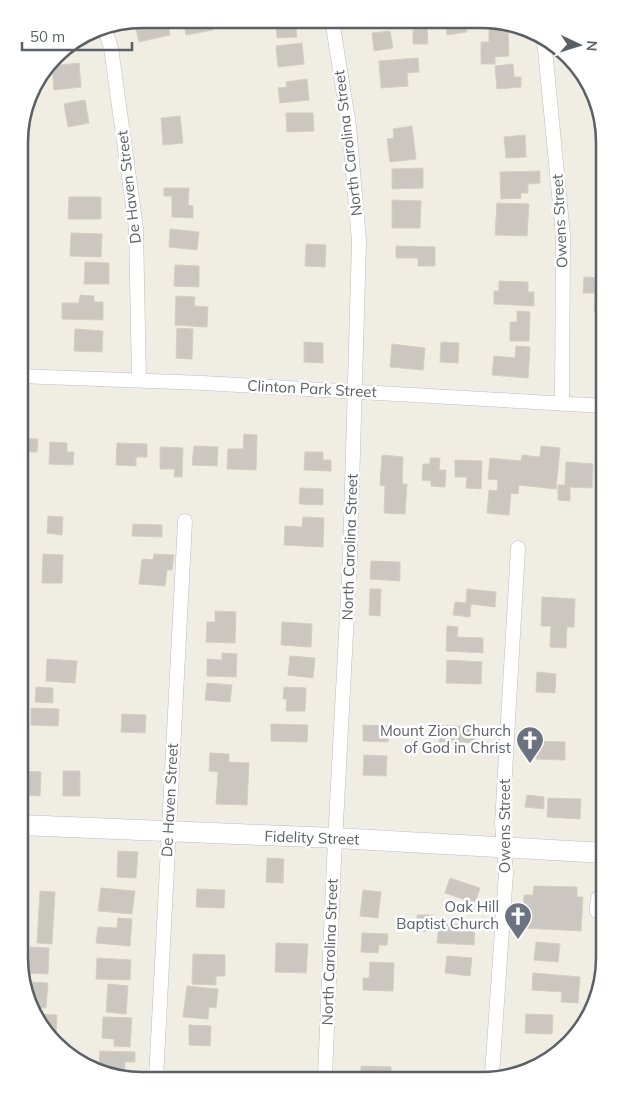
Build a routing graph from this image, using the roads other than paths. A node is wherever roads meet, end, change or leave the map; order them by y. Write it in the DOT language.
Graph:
graph roads {
  1 [pos="333,28"];
  2 [pos="106,33"];
  3 [pos="545,46"];
  4 [pos="28,376"];
  5 [pos="139,380"];
  6 [pos="355,392"];
  7 [pos="562,404"];
  8 [pos="596,406"];
  9 [pos="184,521"];
  10 [pos="518,548"];
  11 [pos="28,825"];
  12 [pos="169,833"];
  13 [pos="336,838"];
  14 [pos="504,848"];
  15 [pos="596,853"];
  16 [pos="596,895"];
  17 [pos="596,914"];
  18 [pos="492,1071"];
  19 [pos="156,1072"];
  20 [pos="325,1072"];
  1 -- 6 [label="street, North Carolina Street"];
  2 -- 5 [label="street, De Haven Street"];
  3 -- 7 [label="street, Owens Street"];
  4 -- 5 [label="street, Clinton Park Street"];
  5 -- 6 [label="street, Clinton Park Street"];
  6 -- 7 [label="street, Clinton Park Street"];
  6 -- 13 [label="street, North Carolina Street"];
  7 -- 8 [label="street, Clinton Park Street"];
  9 -- 12 [label="street, De Haven Street"];
  10 -- 14 [label="street, Owens Street"];
  11 -- 12 [label="main road, Fidelity Street"];
  12 -- 13 [label="main road, Fidelity Street"];
  12 -- 19 [label="street, De Haven Street"];
  13 -- 14 [label="main road, Fidelity Street"];
  13 -- 20 [label="street, North Carolina Street"];
  14 -- 15 [label="main road, Fidelity Street"];
  14 -- 18 [label="street, Owens Street"];
  16 -- 17 [label="lane"];
}
